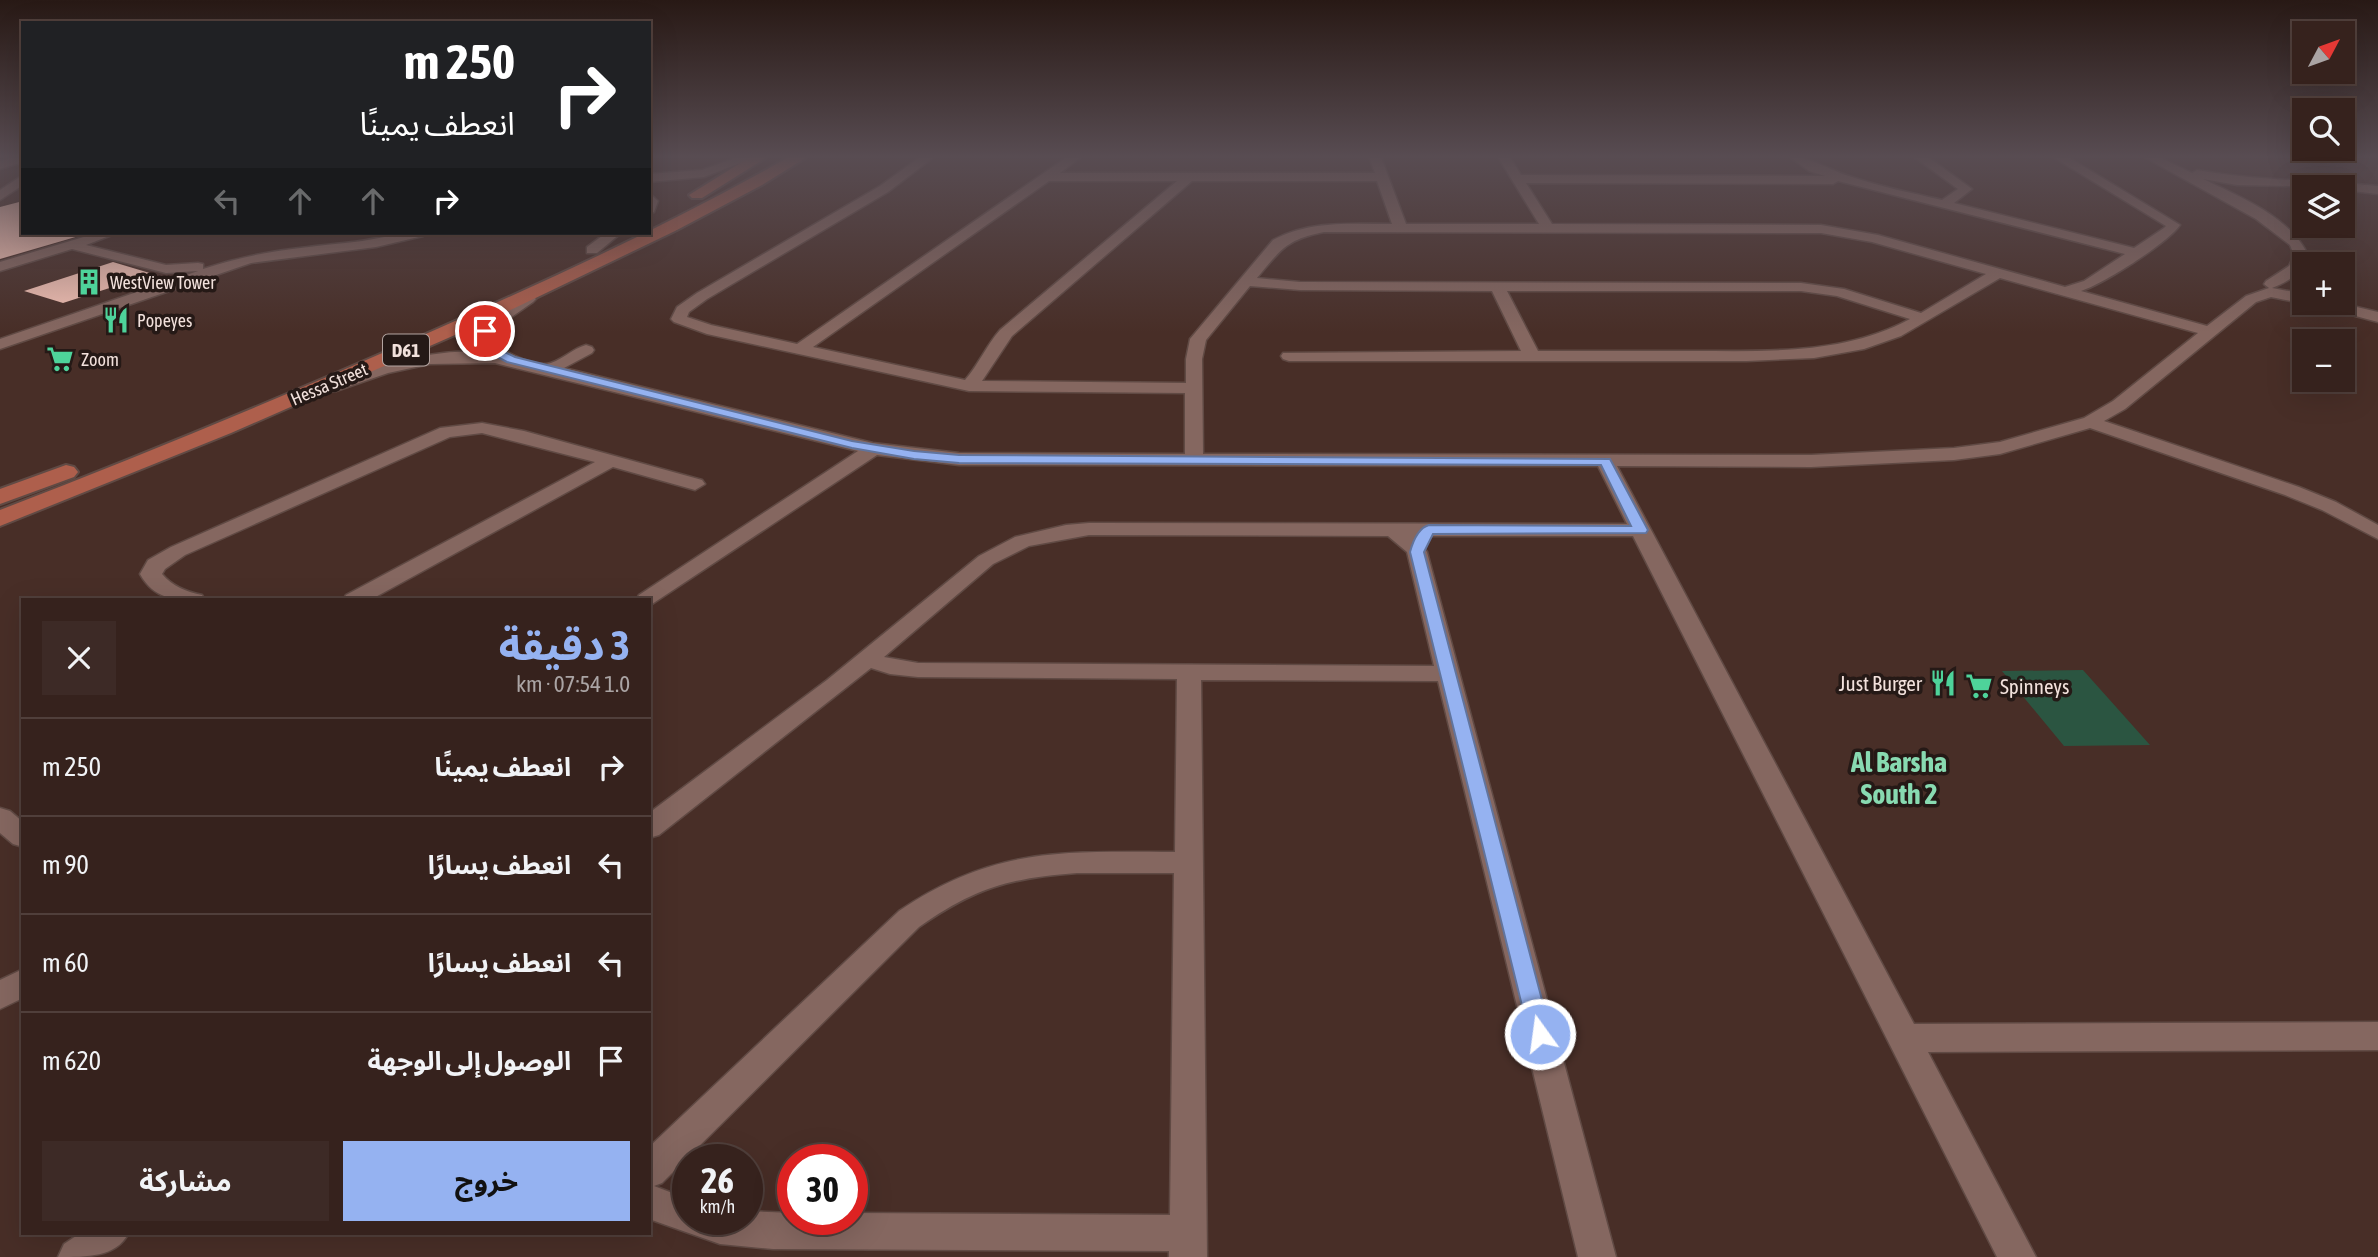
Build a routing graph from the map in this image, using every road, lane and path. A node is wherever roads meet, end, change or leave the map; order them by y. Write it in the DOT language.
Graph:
graph roads {
  1 [pos="673,216"];
  2 [pos="690,216"];
  3 [pos="839,216"];
  4 [pos="991,216"];
  5 [pos="1144,216"];
  6 [pos="1396,216"];
  7 [pos="1541,216"];
  8 [pos="1987,216"];
  9 [pos="2159,216"];
  10 [pos="2243,216"];
  11 [pos="2264,217"];
  12 [pos="1400,227"];
  13 [pos="1548,227"];
  14 [pos="651,228"];
  15 [pos="651,233"];
  16 [pos="104,235"];
  17 [pos="384,235"];
  18 [pos="410,235"];
  19 [pos="611,235"];
  20 [pos="621,235"];
  21 [pos="638,235"];
  22 [pos="647,235"];
  23 [pos="71,245"];
  24 [pos="592,250"];
  25 [pos="2137,253"];
  26 [pos="0,267"];
  27 [pos="1998,273"];
  28 [pos="165,275"];
  29 [pos="1245,284"];
  30 [pos="1497,286"];
  31 [pos="528,288"];
  32 [pos="2262,288"];
  33 [pos="2086,290"];
  34 [pos="2292,295"];
  35 [pos="2355,311"];
  36 [pos="2378,317"];
  37 [pos="1921,318"];
  38 [pos="707,329"];
  39 [pos="2207,331"];
  40 [pos="0,336"];
  41 [pos="0,344"];
  42 [pos="586,350"];
  43 [pos="799,350"];
  44 [pos="1289,356"];
  45 [pos="1532,356"];
  46 [pos="511,360"];
  47 [pos="989,363"];
  48 [pos="549,369"];
  49 [pos="969,386"];
  50 [pos="988,387"];
  51 [pos="320,388"];
  52 [pos="1194,388"];
  53 [pos="2090,422"];
  54 [pos="873,450"];
  55 [pos="1194,460"];
  56 [pos="611,461"];
  57 [pos="1605,461"];
  58 [pos="695,484"];
  59 [pos="0,497"];
  60 [pos="0,519"];
  61 [pos="1641,530"];
  62 [pos="2378,533"];
  63 [pos="1423,541"];
  64 [pos="183,598"];
  65 [pos="358,598"];
  66 [pos="650,598"];
  67 [pos="867,659"];
  68 [pos="1189,672"];
  69 [pos="1448,674"];
  70 [pos="0,818"];
  71 [pos="651,826"];
  72 [pos="21,835"];
  73 [pos="1188,863"];
  74 [pos="21,983"];
  75 [pos="0,996"];
  76 [pos="2378,1037"];
  77 [pos="1903,1038"];
  78 [pos="651,1169"];
  79 [pos="651,1202"];
  80 [pos="672,1210"];
  81 [pos="763,1230"];
  82 [pos="109,1235"];
  83 [pos="1188,1245"];
  84 [pos="77,1257"];
  85 [pos="1597,1257"];
  86 [pos="2017,1257"];
  1 -- 14 [label="main road"];
  2 -- 15 [label="main road, Hessa Street / D61"];
  3 -- 38 [label="street"];
  4 -- 43 [label="street"];
  5 -- 47 [label="street"];
  6 -- 12 [label="street"];
  7 -- 13 [label="street"];
  8 -- 25 [label="street"];
  9 -- 25 [label="street"];
  10 -- 32 [label="street"];
  11 -- 32 [label="street"];
  12 -- 13 [label="street"];
  12 -- 29 [label="street"];
  13 -- 27 [label="street"];
  16 -- 23 [label="street"];
  17 -- 28 [label="street"];
  18 -- 41 [label="street"];
  19 -- 24 [label="street"];
  20 -- 24 [label="main road, Hessa Street / D61"];
  21 -- 31 [label="main road"];
  22 -- 31 [label="main road, Hessa Street / D61"];
  23 -- 26 [label="street"];
  23 -- 28 [label="street"];
  24 -- 31 [label="main road, Hessa Street / D61"];
  25 -- 33 [label="street"];
  27 -- 33 [label="street"];
  27 -- 37 [label="street"];
  28 -- 40 [label="street"];
  29 -- 30 [label="street"];
  29 -- 52 [label="street"];
  30 -- 37 [label="street"];
  30 -- 45 [label="street"];
  31 -- 46 [label="street"];
  31 -- 51 [label="main road, Hessa Street / D61"];
  31 -- 59 [label="main road, Hessa Street / D61"];
  32 -- 34 [label="street"];
  32 -- 39 [label="street"];
  33 -- 39 [label="street"];
  35 -- 36 [label="street"];
  37 -- 45 [label="street"];
  38 -- 43 [label="street"];
  39 -- 53 [label="street"];
  42 -- 48 [label="street"];
  43 -- 49 [label="street"];
  44 -- 45 [label="street"];
  46 -- 48 [label="street"];
  46 -- 51 [label="street"];
  47 -- 49 [label="street"];
  47 -- 50 [label="street"];
  48 -- 54 [label="street"];
  49 -- 50 [label="street"];
  50 -- 52 [label="street"];
  51 -- 60 [label="main road, Hessa Street / D61"];
  52 -- 55 [label="street"];
  53 -- 57 [label="street"];
  53 -- 62 [label="street"];
  54 -- 55 [label="street"];
  54 -- 66 [label="street"];
  55 -- 57 [label="street"];
  56 -- 58 [label="street"];
  56 -- 64 [label="street"];
  56 -- 65 [label="street"];
  57 -- 61 [label="street"];
  61 -- 63 [label="street"];
  61 -- 77 [label="street"];
  63 -- 67 [label="street"];
  63 -- 69 [label="street"];
  67 -- 68 [label="street"];
  67 -- 71 [label="street"];
  68 -- 69 [label="street"];
  68 -- 73 [label="street"];
  69 -- 85 [label="street"];
  70 -- 72 [label="street"];
  73 -- 78 [label="street"];
  73 -- 83 [label="street"];
  74 -- 75 [label="street"];
  76 -- 77 [label="street"];
  77 -- 86 [label="street"];
  79 -- 80 [label="street"];
  81 -- 83 [label="street"];
  82 -- 84 [label="street"];
}
